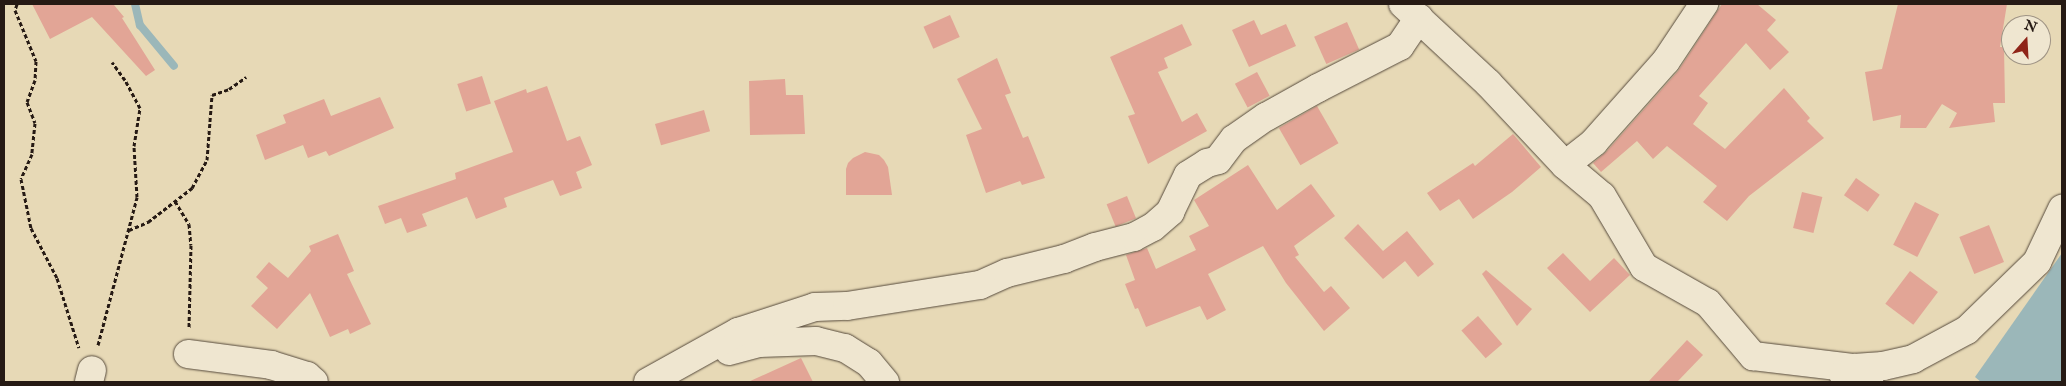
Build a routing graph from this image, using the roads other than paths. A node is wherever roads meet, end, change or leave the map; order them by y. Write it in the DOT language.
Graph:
graph roads {
  1 [pos="1704,4"];
  2 [pos="1411,11"];
  3 [pos="1565,165"];
  4 [pos="2062,209"];
  5 [pos="188,354"];
  6 [pos="676,365"];
  7 [pos="1861,375"];
  8 [pos="314,382"];
  9 [pos="648,382"];
  10 [pos="885,382"];
  11 [pos="1826,382"];
  1 -- 3 [label="street"];
  2 -- 3 [label="street"];
  2 -- 6 [label="street"];
  3 -- 7 [label="street"];
  4 -- 7 [label="street"];
  5 -- 8 [label="street"];
  6 -- 9 [label="street"];
  6 -- 10 [label="street"];
  7 -- 11 [label="street"];
}
